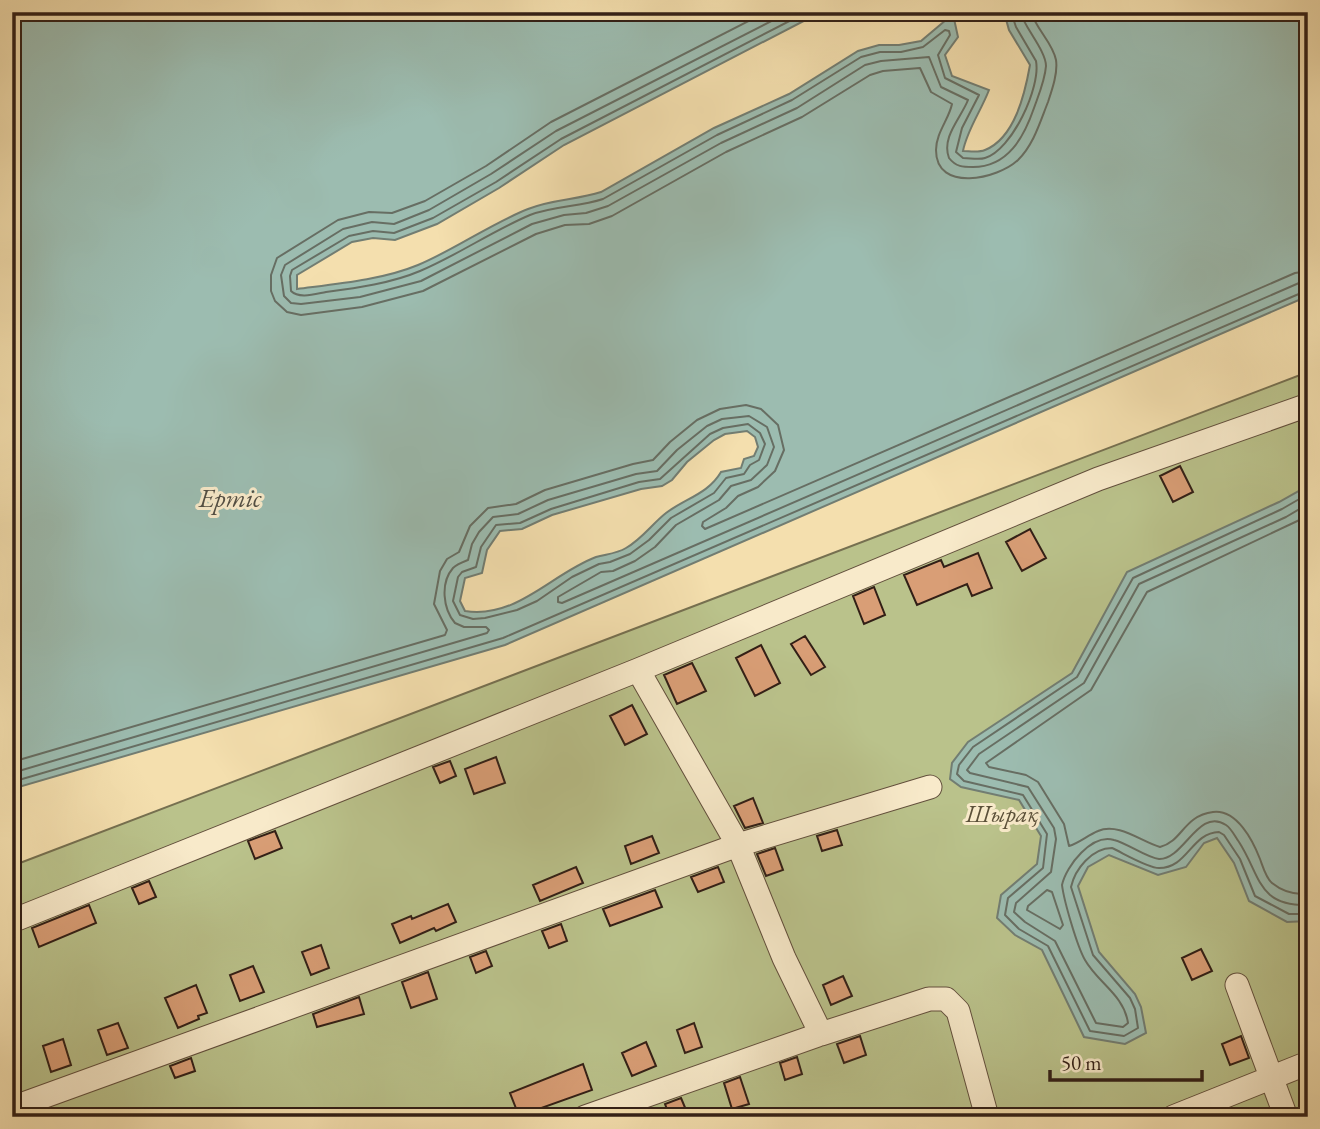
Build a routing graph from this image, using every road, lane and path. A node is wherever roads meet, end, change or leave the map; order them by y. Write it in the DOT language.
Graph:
graph roads {
  1 [pos="1308,405"];
  2 [pos="638,670"];
  3 [pos="930,787"];
  4 [pos="738,845"];
  5 [pos="12,921"];
  6 [pos="1237,985"];
  7 [pos="821,1034"];
  8 [pos="1308,1063"];
  9 [pos="1271,1076"];
  10 [pos="12,1108"];
  11 [pos="585,1117"];
  12 [pos="987,1117"];
  13 [pos="1173,1117"];
  14 [pos="1286,1117"];
  1 -- 2 [label="street"];
  2 -- 4 [label="street"];
  2 -- 5 [label="street"];
  3 -- 4 [label="street"];
  4 -- 7 [label="street"];
  4 -- 10 [label="street"];
  6 -- 9 [label="street"];
  7 -- 11 [label="street"];
  7 -- 12 [label="street"];
  8 -- 9 [label="street"];
  9 -- 13 [label="street"];
  9 -- 14 [label="street"];
}
